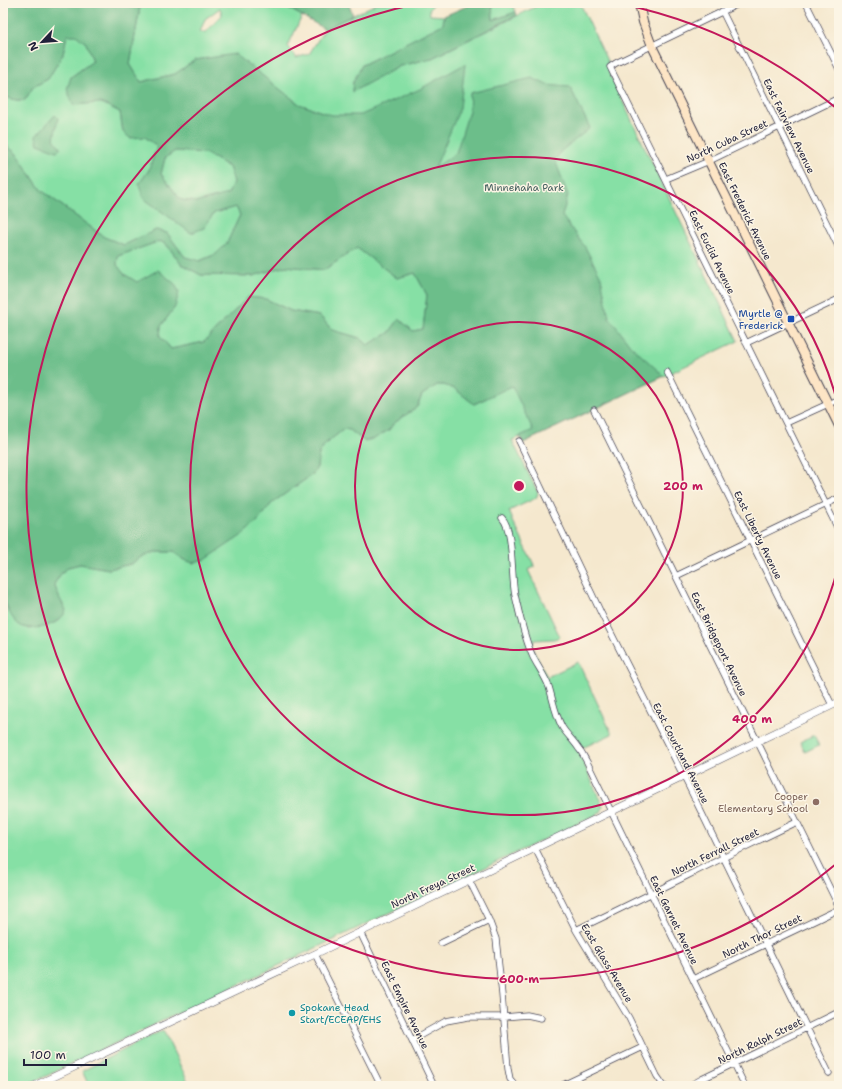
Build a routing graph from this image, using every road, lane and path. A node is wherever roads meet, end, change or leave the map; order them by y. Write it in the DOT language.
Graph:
graph roads {
  1 [pos="639,3"];
  2 [pos="740,3"];
  3 [pos="806,3"];
  4 [pos="722,11"];
  5 [pos="652,46"];
  6 [pos="839,69"];
  7 [pos="839,98"];
  8 [pos="779,127"];
  9 [pos="709,161"];
  10 [pos="666,179"];
  11 [pos="839,248"];
  12 [pos="839,299"];
  13 [pos="788,323"];
  14 [pos="746,343"];
  15 [pos="667,372"];
  16 [pos="839,399"];
  17 [pos="828,404"];
  18 [pos="594,410"];
  19 [pos="786,423"];
  20 [pos="839,426"];
  21 [pos="519,441"];
  22 [pos="839,498"];
  23 [pos="826,504"];
  24 [pos="502,518"];
  25 [pos="839,531"];
  26 [pos="750,540"];
  27 [pos="676,576"];
  28 [pos="839,702"];
  29 [pos="832,705"];
  30 [pos="758,741"];
  31 [pos="684,777"];
  32 [pos="611,812"];
  33 [pos="798,822"];
  34 [pos="535,848"];
  35 [pos="724,857"];
  36 [pos="469,880"];
  37 [pos="651,894"];
  38 [pos="839,908"];
  39 [pos="489,920"];
  40 [pos="576,930"];
  41 [pos="360,932"];
  42 [pos="442,943"];
  43 [pos="767,944"];
  44 [pos="315,954"];
  45 [pos="693,979"];
  46 [pos="839,1012"];
  47 [pos="504,1017"];
  48 [pos="541,1018"];
  49 [pos="807,1028"];
  50 [pos="412,1040"];
  51 [pos="643,1047"];
  52 [pos="734,1064"];
  53 [pos="829,1072"];
  54 [pos="34,1086"];
  55 [pos="381,1086"];
  56 [pos="434,1086"];
  57 [pos="516,1086"];
  58 [pos="561,1086"];
  59 [pos="664,1086"];
  60 [pos="689,1086"];
  61 [pos="745,1086"];
  1 -- 5 [label="main road, East Frederick Avenue"];
  2 -- 4 [label="street"];
  3 -- 6 [label="street"];
  4 -- 5 [label="street"];
  4 -- 8 [label="street, East Fairview Avenue"];
  5 -- 9 [label="main road, East Frederick Avenue"];
  5 -- 10 [label="street, East Euclid Avenue"];
  7 -- 8 [label="street, North Cuba Street"];
  8 -- 9 [label="street, North Cuba Street"];
  8 -- 11 [label="street, East Fairview Avenue"];
  9 -- 10 [label="street, North Cuba Street"];
  9 -- 13 [label="main road, East Frederick Avenue"];
  10 -- 14 [label="street, East Euclid Avenue"];
  12 -- 13 [label="street"];
  13 -- 14 [label="street"];
  13 -- 17 [label="main road, East Frederick Avenue"];
  14 -- 19 [label="street, East Euclid Avenue"];
  15 -- 26 [label="street, East Liberty Avenue"];
  16 -- 17 [label="street"];
  17 -- 19 [label="street"];
  17 -- 20 [label="main road, East Frederick Avenue"];
  18 -- 27 [label="street, East Bridgeport Avenue"];
  19 -- 23 [label="street, East Euclid Avenue"];
  21 -- 31 [label="street, East Courtland Avenue"];
  22 -- 23 [label="street"];
  23 -- 25 [label="street, East Euclid Avenue"];
  23 -- 26 [label="street"];
  24 -- 32 [label="street, East Garnet Avenue"];
  26 -- 27 [label="street"];
  26 -- 29 [label="street, East Liberty Avenue"];
  27 -- 30 [label="street, East Bridgeport Avenue"];
  28 -- 29 [label="street, North Freya Street"];
  29 -- 30 [label="street, North Freya Street"];
  30 -- 31 [label="street, North Freya Street"];
  30 -- 33 [label="street, East Bridgeport Avenue"];
  31 -- 32 [label="street, North Freya Street"];
  31 -- 35 [label="street, East Courtland Avenue"];
  32 -- 34 [label="street, North Freya Street"];
  32 -- 37 [label="street, East Garnet Avenue"];
  33 -- 35 [label="street, North Ferrall Street"];
  33 -- 38 [label="street, East Bridgeport Avenue"];
  34 -- 36 [label="street, North Freya Street"];
  34 -- 40 [label="street, East Glass Avenue"];
  35 -- 37 [label="street, North Ferrall Street"];
  35 -- 43 [label="street, East Courtland Avenue"];
  36 -- 39 [label="street"];
  36 -- 41 [label="street, North Freya Street"];
  37 -- 40 [label="street, North Ferrall Street"];
  37 -- 45 [label="street, East Garnet Avenue"];
  38 -- 43 [label="street, North Thor Street"];
  39 -- 42 [label="street"];
  39 -- 47 [label="street"];
  40 -- 51 [label="street, East Glass Avenue"];
  41 -- 44 [label="street, North Freya Street"];
  41 -- 50 [label="street, East Empire Avenue"];
  43 -- 45 [label="street, North Thor Street"];
  43 -- 49 [label="street, East Courtland Avenue"];
  44 -- 54 [label="street, North Freya Street"];
  44 -- 55 [label="street"];
  45 -- 52 [label="street, East Garnet Avenue"];
  46 -- 49 [label="street, North Ralph Street"];
  47 -- 48 [label="street"];
  47 -- 50 [label="street"];
  47 -- 57 [label="street"];
  49 -- 52 [label="street, North Ralph Street"];
  49 -- 53 [label="street, East Courtland Avenue"];
  50 -- 56 [label="street, East Empire Avenue"];
  51 -- 58 [label="street"];
  51 -- 59 [label="street, East Glass Avenue"];
  52 -- 60 [label="street, North Ralph Street"];
  52 -- 61 [label="street, East Garnet Avenue"];
}
